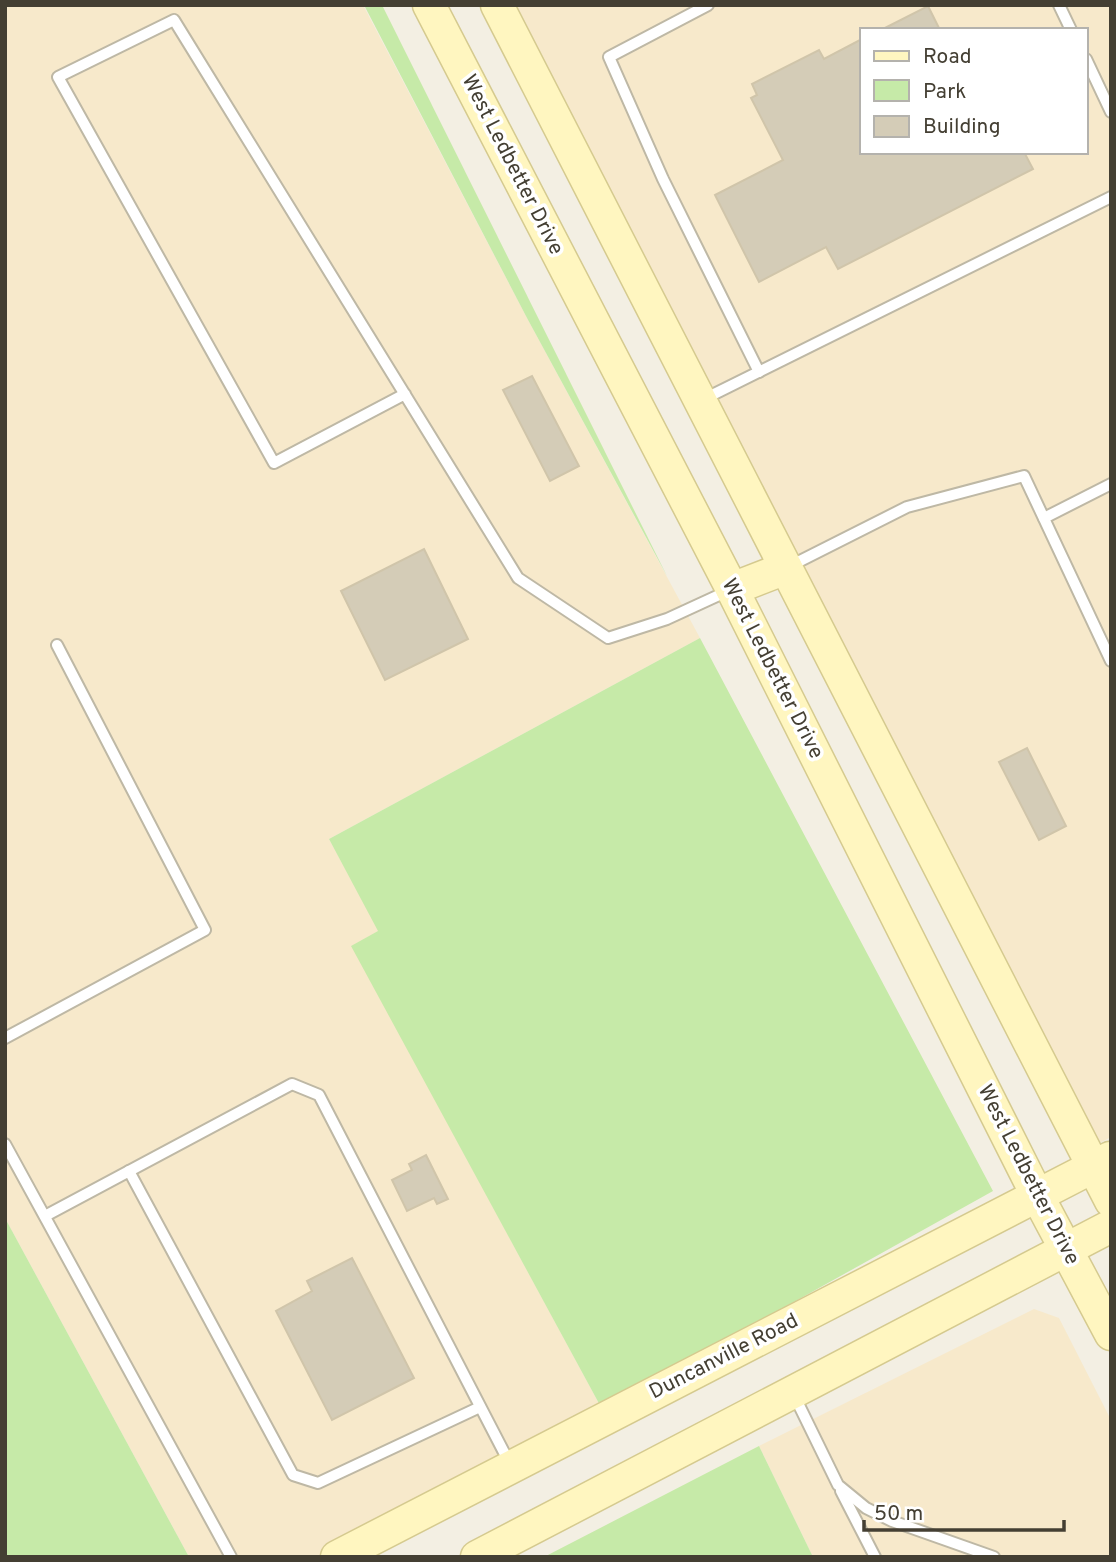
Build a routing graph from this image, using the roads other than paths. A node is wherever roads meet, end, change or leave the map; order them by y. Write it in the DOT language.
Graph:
graph roads {
  1 [pos="429,5"];
  2 [pos="497,5"];
  3 [pos="708,5"];
  4 [pos="1059,5"];
  5 [pos="1070,28"];
  6 [pos="1088,63"];
  7 [pos="1111,113"];
  8 [pos="1111,197"];
  9 [pos="759,372"];
  10 [pos="405,394"];
  11 [pos="700,401"];
  12 [pos="1111,484"];
  13 [pos="1044,518"];
  14 [pos="786,568"];
  15 [pos="732,589"];
  16 [pos="57,645"];
  17 [pos="1111,662"];
  18 [pos="5,1038"];
  19 [pos="5,1144"];
  20 [pos="1102,1162"];
  21 [pos="129,1171"];
  22 [pos="1037,1195"];
  23 [pos="1111,1201"];
  24 [pos="45,1216"];
  25 [pos="1111,1226"];
  26 [pos="1066,1249"];
  27 [pos="1111,1334"];
  28 [pos="793,1392"];
  29 [pos="481,1407"];
  30 [pos="511,1467"];
  31 [pos="838,1485"];
  32 [pos="231,1557"];
  33 [pos="337,1557"];
  34 [pos="477,1557"];
  35 [pos="876,1557"];
  36 [pos="994,1557"];
  1 -- 15 [label="main road, West Ledbetter Drive"];
  2 -- 11 [label="main road"];
  3 -- 9 [label="lane"];
  4 -- 5 [label="lane"];
  6 -- 7 [label="lane"];
  8 -- 9 [label="lane"];
  9 -- 11 [label="lane"];
  10 -- 10 [label="lane"];
  10 -- 15 [label="lane"];
  11 -- 14 [label="main road"];
  12 -- 13 [label="lane"];
  13 -- 14 [label="lane"];
  13 -- 17 [label="lane"];
  14 -- 15 [label="main road"];
  14 -- 20 [label="main road"];
  15 -- 22 [label="main road, West Ledbetter Drive"];
  16 -- 18 [label="lane"];
  19 -- 24 [label="lane"];
  20 -- 22 [label="main road, Duncanville Road"];
  20 -- 23 [label="main road"];
  21 -- 24 [label="lane"];
  21 -- 29 [label="lane"];
  21 -- 29 [label="lane"];
  22 -- 26 [label="main road, West Ledbetter Drive"];
  22 -- 30 [label="main road, Duncanville Road"];
  24 -- 32 [label="lane"];
  25 -- 26 [label="main road"];
  26 -- 27 [label="main road, West Ledbetter Drive"];
  26 -- 28 [label="main road"];
  28 -- 31 [label="lane"];
  28 -- 34 [label="main road"];
  29 -- 30 [label="lane"];
  30 -- 33 [label="main road, Duncanville Road"];
  31 -- 35 [label="lane"];
  31 -- 36 [label="lane"];
}
